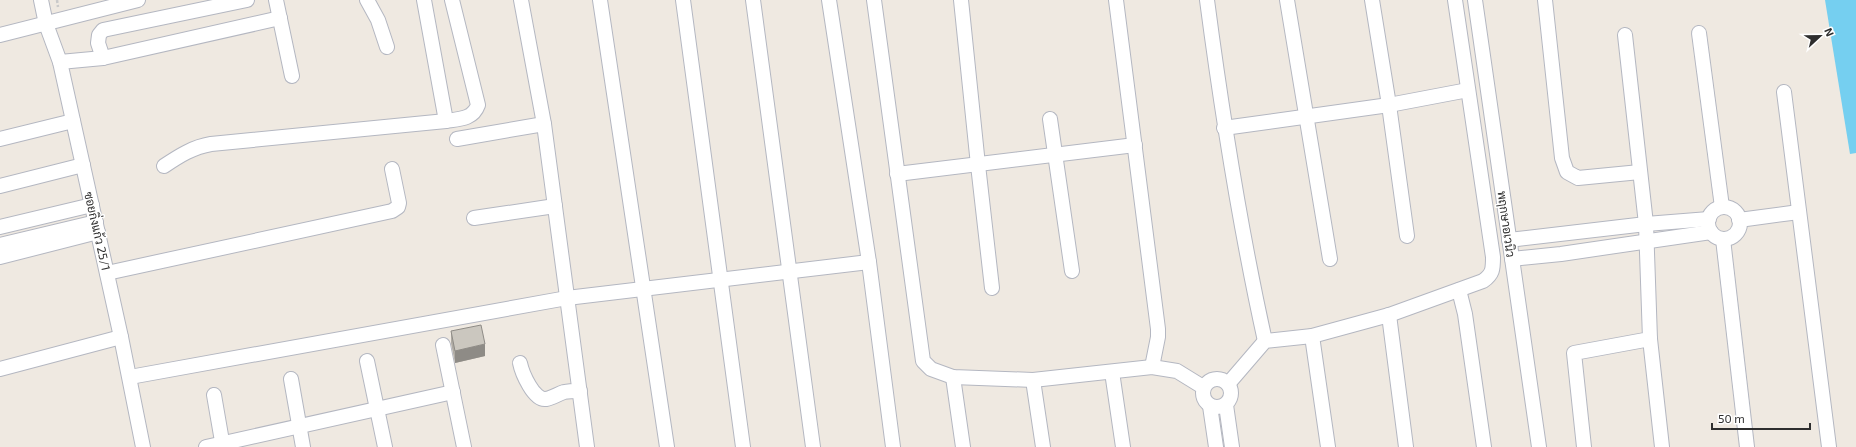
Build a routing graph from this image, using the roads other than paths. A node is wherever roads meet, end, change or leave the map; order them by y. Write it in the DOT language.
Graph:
graph roads {
  1 [pos="42,0"];
  2 [pos="138,0"];
  3 [pos="247,0"];
  4 [pos="276,0"];
  5 [pos="367,0"];
  6 [pos="424,0"];
  7 [pos="452,0"];
  8 [pos="521,0"];
  9 [pos="600,0"];
  10 [pos="683,0"];
  11 [pos="753,0"];
  12 [pos="829,0"];
  13 [pos="874,0"];
  14 [pos="961,0"];
  15 [pos="1116,0"];
  16 [pos="1207,0"];
  17 [pos="1287,0"];
  18 [pos="1372,0"];
  19 [pos="1455,0"];
  20 [pos="1475,0"];
  21 [pos="1545,0"];
  22 [pos="280,18"];
  23 [pos="46,21"];
  24 [pos="1699,32"];
  25 [pos="0,35"];
  26 [pos="1625,35"];
  27 [pos="387,47"];
  28 [pos="103,58"];
  29 [pos="60,62"];
  30 [pos="292,76"];
  31 [pos="1468,90"];
  32 [pos="1784,92"];
  33 [pos="1389,105"];
  34 [pos="1306,118"];
  35 [pos="1050,119"];
  36 [pos="73,121"];
  37 [pos="446,121"];
  38 [pos="544,124"];
  39 [pos="1224,128"];
  40 [pos="0,139"];
  41 [pos="457,140"];
  42 [pos="1135,145"];
  43 [pos="1056,156"];
  44 [pos="83,165"];
  45 [pos="978,165"];
  46 [pos="164,166"];
  47 [pos="392,169"];
  48 [pos="1640,172"];
  49 [pos="897,174"];
  50 [pos="0,186"];
  51 [pos="92,205"];
  52 [pos="555,206"];
  53 [pos="1722,207"];
  54 [pos="1799,212"];
  55 [pos="474,218"];
  56 [pos="1739,220"];
  57 [pos="1646,224"];
  58 [pos="0,227"];
  59 [pos="97,227"];
  60 [pos="1714,230"];
  61 [pos="1406,236"];
  62 [pos="1509,240"];
  63 [pos="1647,242"];
  64 [pos="0,245"];
  65 [pos="0,257"];
  66 [pos="1330,259"];
  67 [pos="1512,259"];
  68 [pos="869,262"];
  69 [pos="1072,271"];
  70 [pos="789,272"];
  71 [pos="107,273"];
  72 [pos="721,280"];
  73 [pos="992,288"];
  74 [pos="644,289"];
  75 [pos="1459,290"];
  76 [pos="567,298"];
  77 [pos="1389,315"];
  78 [pos="1312,336"];
  79 [pos="121,337"];
  80 [pos="1650,339"];
  81 [pos="1265,341"];
  82 [pos="443,345"];
  83 [pos="368,361"];
  84 [pos="520,363"];
  85 [pos="1152,367"];
  86 [pos="0,369"];
  87 [pos="1112,372"];
  88 [pos="953,377"];
  89 [pos="130,378"];
  90 [pos="291,379"];
  91 [pos="1033,380"];
  92 [pos="1228,384"];
  93 [pos="1203,387"];
  94 [pos="580,391"];
  95 [pos="453,392"];
  96 [pos="214,395"];
  97 [pos="1226,405"];
  98 [pos="1210,406"];
  99 [pos="376,409"];
  100 [pos="298,425"];
  101 [pos="223,445"];
  102 [pos="143,447"];
  103 [pos="206,447"];
  104 [pos="303,447"];
  105 [pos="384,447"];
  106 [pos="464,447"];
  107 [pos="587,447"];
  108 [pos="667,447"];
  109 [pos="743,447"];
  110 [pos="813,447"];
  111 [pos="893,447"];
  112 [pos="963,447"];
  113 [pos="1043,447"];
  114 [pos="1124,447"];
  115 [pos="1216,447"];
  116 [pos="1232,447"];
  117 [pos="1328,447"];
  118 [pos="1406,447"];
  119 [pos="1484,447"];
  120 [pos="1539,447"];
  121 [pos="1584,447"];
  122 [pos="1662,447"];
  123 [pos="1747,447"];
  124 [pos="1829,447"];
  1 -- 23 [label="street, ซอยกิ่งแก้ว 25/1"];
  2 -- 23 [label="street"];
  3 -- 28 [label="street"];
  4 -- 22 [label="street"];
  5 -- 27 [label="street"];
  6 -- 37 [label="street"];
  7 -- 37 [label="street"];
  8 -- 38 [label="street"];
  9 -- 74 [label="street"];
  10 -- 72 [label="street"];
  11 -- 70 [label="street"];
  12 -- 68 [label="street"];
  13 -- 49 [label="street"];
  14 -- 45 [label="street"];
  15 -- 42 [label="street"];
  16 -- 39 [label="street"];
  17 -- 34 [label="street"];
  18 -- 33 [label="street"];
  19 -- 31 [label="street"];
  20 -- 62 [label="street, พฤกษาอเวนิว"];
  21 -- 48 [label="street"];
  22 -- 28 [label="street"];
  22 -- 30 [label="street"];
  23 -- 25 [label="street"];
  23 -- 29 [label="street, ซอยกิ่งแก้ว 25/1"];
  24 -- 53 [label="street"];
  26 -- 48 [label="street"];
  28 -- 29 [label="street"];
  29 -- 36 [label="street, ซอยกิ่งแก้ว 25/1"];
  31 -- 33 [label="street"];
  31 -- 75 [label="street"];
  32 -- 54 [label="street"];
  33 -- 34 [label="street"];
  33 -- 61 [label="street"];
  34 -- 39 [label="street"];
  34 -- 66 [label="street"];
  35 -- 43 [label="street"];
  36 -- 40 [label="street"];
  36 -- 44 [label="street, ซอยกิ่งแก้ว 25/1"];
  37 -- 46 [label="street"];
  38 -- 41 [label="street"];
  38 -- 52 [label="street"];
  39 -- 81 [label="street"];
  42 -- 43 [label="street"];
  42 -- 85 [label="street"];
  43 -- 45 [label="street"];
  43 -- 69 [label="street"];
  44 -- 50 [label="street"];
  44 -- 51 [label="street, ซอยกิ่งแก้ว 25/1"];
  45 -- 49 [label="street"];
  45 -- 73 [label="street"];
  47 -- 71 [label="street"];
  48 -- 57 [label="street"];
  49 -- 88 [label="street"];
  51 -- 58 [label="street"];
  51 -- 59 [label="street, ซอยกิ่งแก้ว 25/1"];
  52 -- 55 [label="street"];
  52 -- 76 [label="street"];
  53 -- 56 [label="street"];
  53 -- 60 [label="street"];
  54 -- 56 [label="street"];
  54 -- 124 [label="street"];
  56 -- 60 [label="street"];
  57 -- 60 [label="street"];
  57 -- 62 [label="street"];
  57 -- 63 [label="street"];
  59 -- 64 [label="street"];
  59 -- 65 [label="street"];
  59 -- 71 [label="street, ซอยกิ่งแก้ว 25/1"];
  60 -- 63 [label="street"];
  60 -- 123 [label="street"];
  62 -- 67 [label="street, พฤกษาอเวนิว"];
  63 -- 67 [label="street"];
  63 -- 80 [label="street"];
  67 -- 120 [label="street, พฤกษาอเวนิว"];
  68 -- 70 [label="street"];
  68 -- 111 [label="street"];
  70 -- 72 [label="street"];
  70 -- 110 [label="street"];
  71 -- 79 [label="street, ซอยกิ่งแก้ว 25/1"];
  72 -- 74 [label="street"];
  72 -- 109 [label="street"];
  74 -- 76 [label="street"];
  74 -- 108 [label="street"];
  75 -- 77 [label="street"];
  75 -- 119 [label="street"];
  76 -- 89 [label="street"];
  76 -- 94 [label="street"];
  77 -- 78 [label="street"];
  77 -- 118 [label="street"];
  78 -- 81 [label="street"];
  78 -- 117 [label="street"];
  79 -- 86 [label="street"];
  79 -- 89 [label="street, ซอยกิ่งแก้ว 25/1"];
  80 -- 121 [label="street"];
  80 -- 122 [label="street"];
  81 -- 92 [label="street"];
  82 -- 95 [label="street"];
  83 -- 99 [label="street"];
  84 -- 94 [label="street"];
  85 -- 87 [label="street"];
  85 -- 93 [label="street"];
  87 -- 91 [label="street"];
  87 -- 114 [label="street"];
  88 -- 91 [label="street"];
  88 -- 112 [label="street"];
  89 -- 102 [label="street, ซอยกิ่งแก้ว 25/1"];
  90 -- 100 [label="street"];
  91 -- 113 [label="street"];
  92 -- 93 [label="street"];
  92 -- 97 [label="street"];
  93 -- 98 [label="street"];
  94 -- 107 [label="street"];
  95 -- 99 [label="street"];
  95 -- 106 [label="street"];
  96 -- 101 [label="street"];
  97 -- 98 [label="street"];
  97 -- 116 [label="street"];
  98 -- 115 [label="street"];
  99 -- 100 [label="street"];
  99 -- 105 [label="street"];
  100 -- 101 [label="street"];
  100 -- 104 [label="street"];
  101 -- 103 [label="street"];
}
